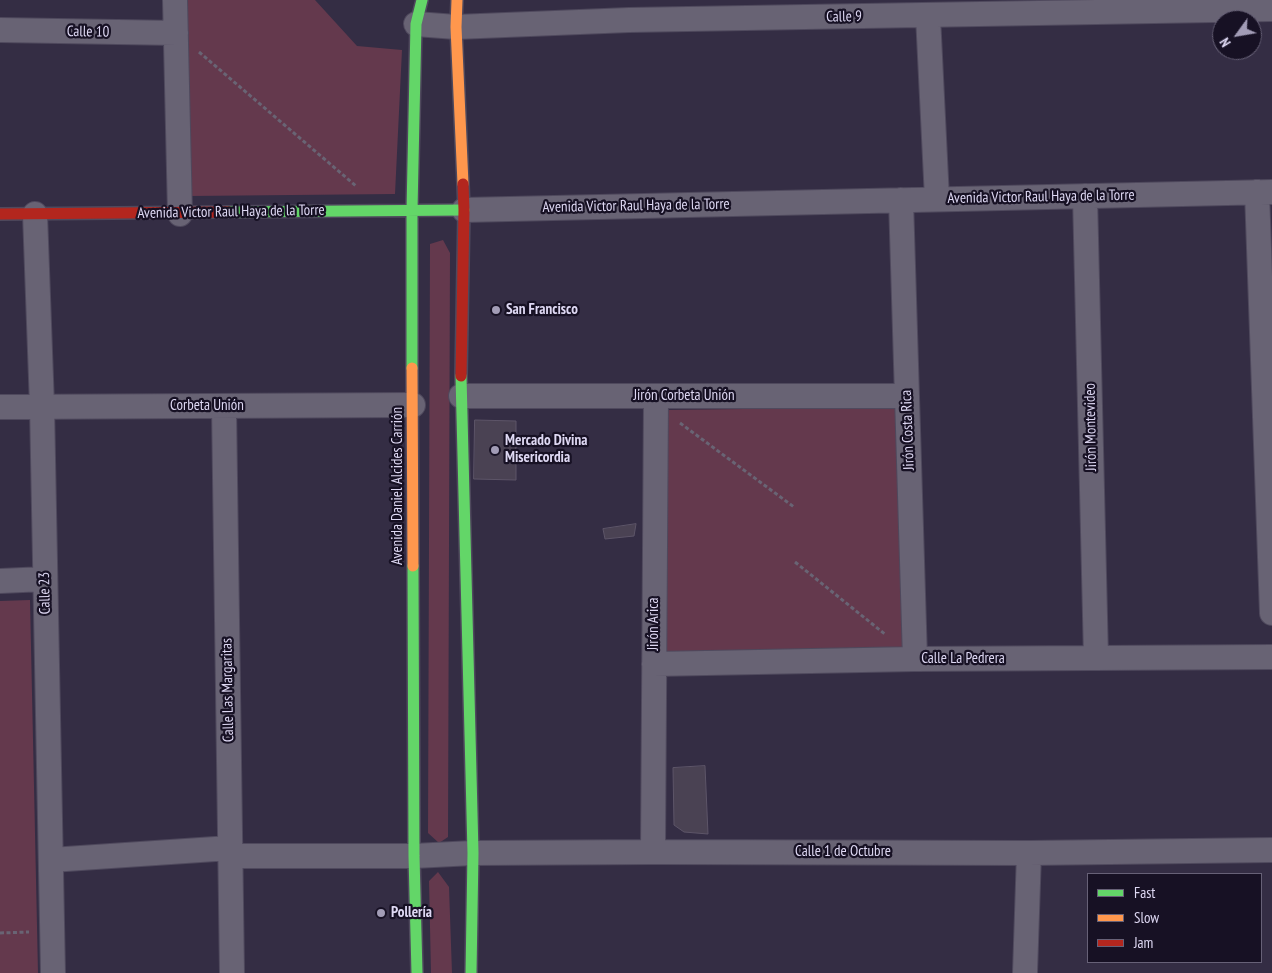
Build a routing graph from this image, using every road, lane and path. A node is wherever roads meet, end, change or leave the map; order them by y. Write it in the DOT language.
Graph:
graph roads {
  1 [pos="175,0"];
  2 [pos="422,0"];
  3 [pos="457,0"];
  4 [pos="1152,6"];
  5 [pos="826,8"];
  6 [pos="1272,9"];
  7 [pos="633,10"];
  8 [pos="928,16"];
  9 [pos="416,24"];
  10 [pos="456,27"];
  11 [pos="0,30"];
  12 [pos="176,33"];
  13 [pos="1265,192"];
  14 [pos="1085,196"];
  15 [pos="937,199"];
  16 [pos="901,200"];
  17 [pos="386,210"];
  18 [pos="412,210"];
  19 [pos="464,210"];
  20 [pos="0,214"];
  21 [pos="35,214"];
  22 [pos="180,214"];
  23 [pos="461,396"];
  24 [pos="656,396"];
  25 [pos="907,396"];
  26 [pos="413,405"];
  27 [pos="42,406"];
  28 [pos="224,406"];
  29 [pos="0,407"];
  30 [pos="794,507"];
  31 [pos="795,562"];
  32 [pos="45,579"];
  33 [pos="0,581"];
  34 [pos="1272,614"];
  35 [pos="887,637"];
  36 [pos="1272,657"];
  37 [pos="1096,658"];
  38 [pos="915,659"];
  39 [pos="654,664"];
  40 [pos="1272,850"];
  41 [pos="230,852"];
  42 [pos="653,852"];
  43 [pos="473,853"];
  44 [pos="1029,853"];
  45 [pos="414,856"];
  46 [pos="51,860"];
  47 [pos="52,930"];
  48 [pos="0,933"];
  49 [pos="53,973"];
  50 [pos="232,973"];
  51 [pos="417,973"];
  52 [pos="471,973"];
  53 [pos="1025,973"];
  1 -- 12 [label="street"];
  2 -- 9 [label="street, Avenida Daniel Alcides Carrión"];
  3 -- 10 [label="street"];
  4 -- 6 [label="street, Calle 9"];
  4 -- 8 [label="street, Calle 9"];
  5 -- 7 [label="street, Calle 9"];
  5 -- 8 [label="street, Calle 9"];
  7 -- 10 [label="street, Calle 9"];
  8 -- 15 [label="street"];
  9 -- 10 [label="street, Calle 9"];
  9 -- 18 [label="street, Avenida Daniel Alcides Carrión"];
  10 -- 19 [label="street"];
  11 -- 12 [label="street, Calle 10"];
  12 -- 17 [label="path"];
  12 -- 22 [label="street"];
  13 -- 14 [label="street, Avenida Victor Raul Haya de la Torre"];
  13 -- 34 [label="street"];
  14 -- 15 [label="street, Avenida Victor Raul Haya de la Torre"];
  14 -- 37 [label="street, Jirón Montevideo"];
  15 -- 16 [label="street, Avenida Victor Raul Haya de la Torre"];
  16 -- 19 [label="street, Avenida Victor Raul Haya de la Torre"];
  16 -- 25 [label="street, Jirón Costa Rica"];
  17 -- 18 [label="street, Avenida Victor Raul Haya de la Torre"];
  17 -- 22 [label="street, Avenida Victor Raul Haya de la Torre"];
  18 -- 19 [label="street, Avenida Victor Raul Haya de la Torre"];
  18 -- 26 [label="street, Avenida Daniel Alcides Carrión"];
  19 -- 23 [label="street"];
  20 -- 21 [label="street, Avenida Victor Raul Haya de la Torre"];
  21 -- 22 [label="street, Avenida Victor Raul Haya de la Torre"];
  21 -- 27 [label="street, Calle 23"];
  23 -- 24 [label="street, Jirón Corbeta Unión"];
  23 -- 43 [label="street"];
  24 -- 25 [label="street, Jirón Corbeta Unión"];
  24 -- 30 [label="path"];
  24 -- 39 [label="street, Jirón Arica"];
  25 -- 38 [label="street, Jirón Costa Rica"];
  26 -- 28 [label="street, Corbeta Unión"];
  26 -- 45 [label="street, Avenida Daniel Alcides Carrión"];
  27 -- 28 [label="street, Corbeta Unión"];
  27 -- 29 [label="street, Corbeta Unión"];
  27 -- 32 [label="street, Calle 23"];
  28 -- 41 [label="street, Calle Las Margaritas"];
  31 -- 35 [label="path"];
  32 -- 33 [label="street"];
  32 -- 46 [label="street, Calle 23"];
  36 -- 37 [label="street, Calle La Pedrera"];
  37 -- 38 [label="street, Calle La Pedrera"];
  38 -- 39 [label="street, Calle La Pedrera"];
  39 -- 42 [label="street, Jirón Arica"];
  40 -- 44 [label="street, Calle 1 de Octubre"];
  41 -- 45 [label="street, Calle 1 de Octubre"];
  41 -- 46 [label="street, Calle 1 de Octubre"];
  41 -- 50 [label="street, Calle Las Margaritas"];
  42 -- 43 [label="street, Calle 1 de Octubre"];
  42 -- 44 [label="street, Calle 1 de Octubre"];
  43 -- 45 [label="street, Calle 1 de Octubre"];
  43 -- 52 [label="street"];
  44 -- 53 [label="street"];
  45 -- 51 [label="street, Avenida Daniel Alcides Carrión"];
  46 -- 47 [label="street, Calle 23"];
  47 -- 48 [label="path"];
  47 -- 49 [label="street, Calle 23"];
}
